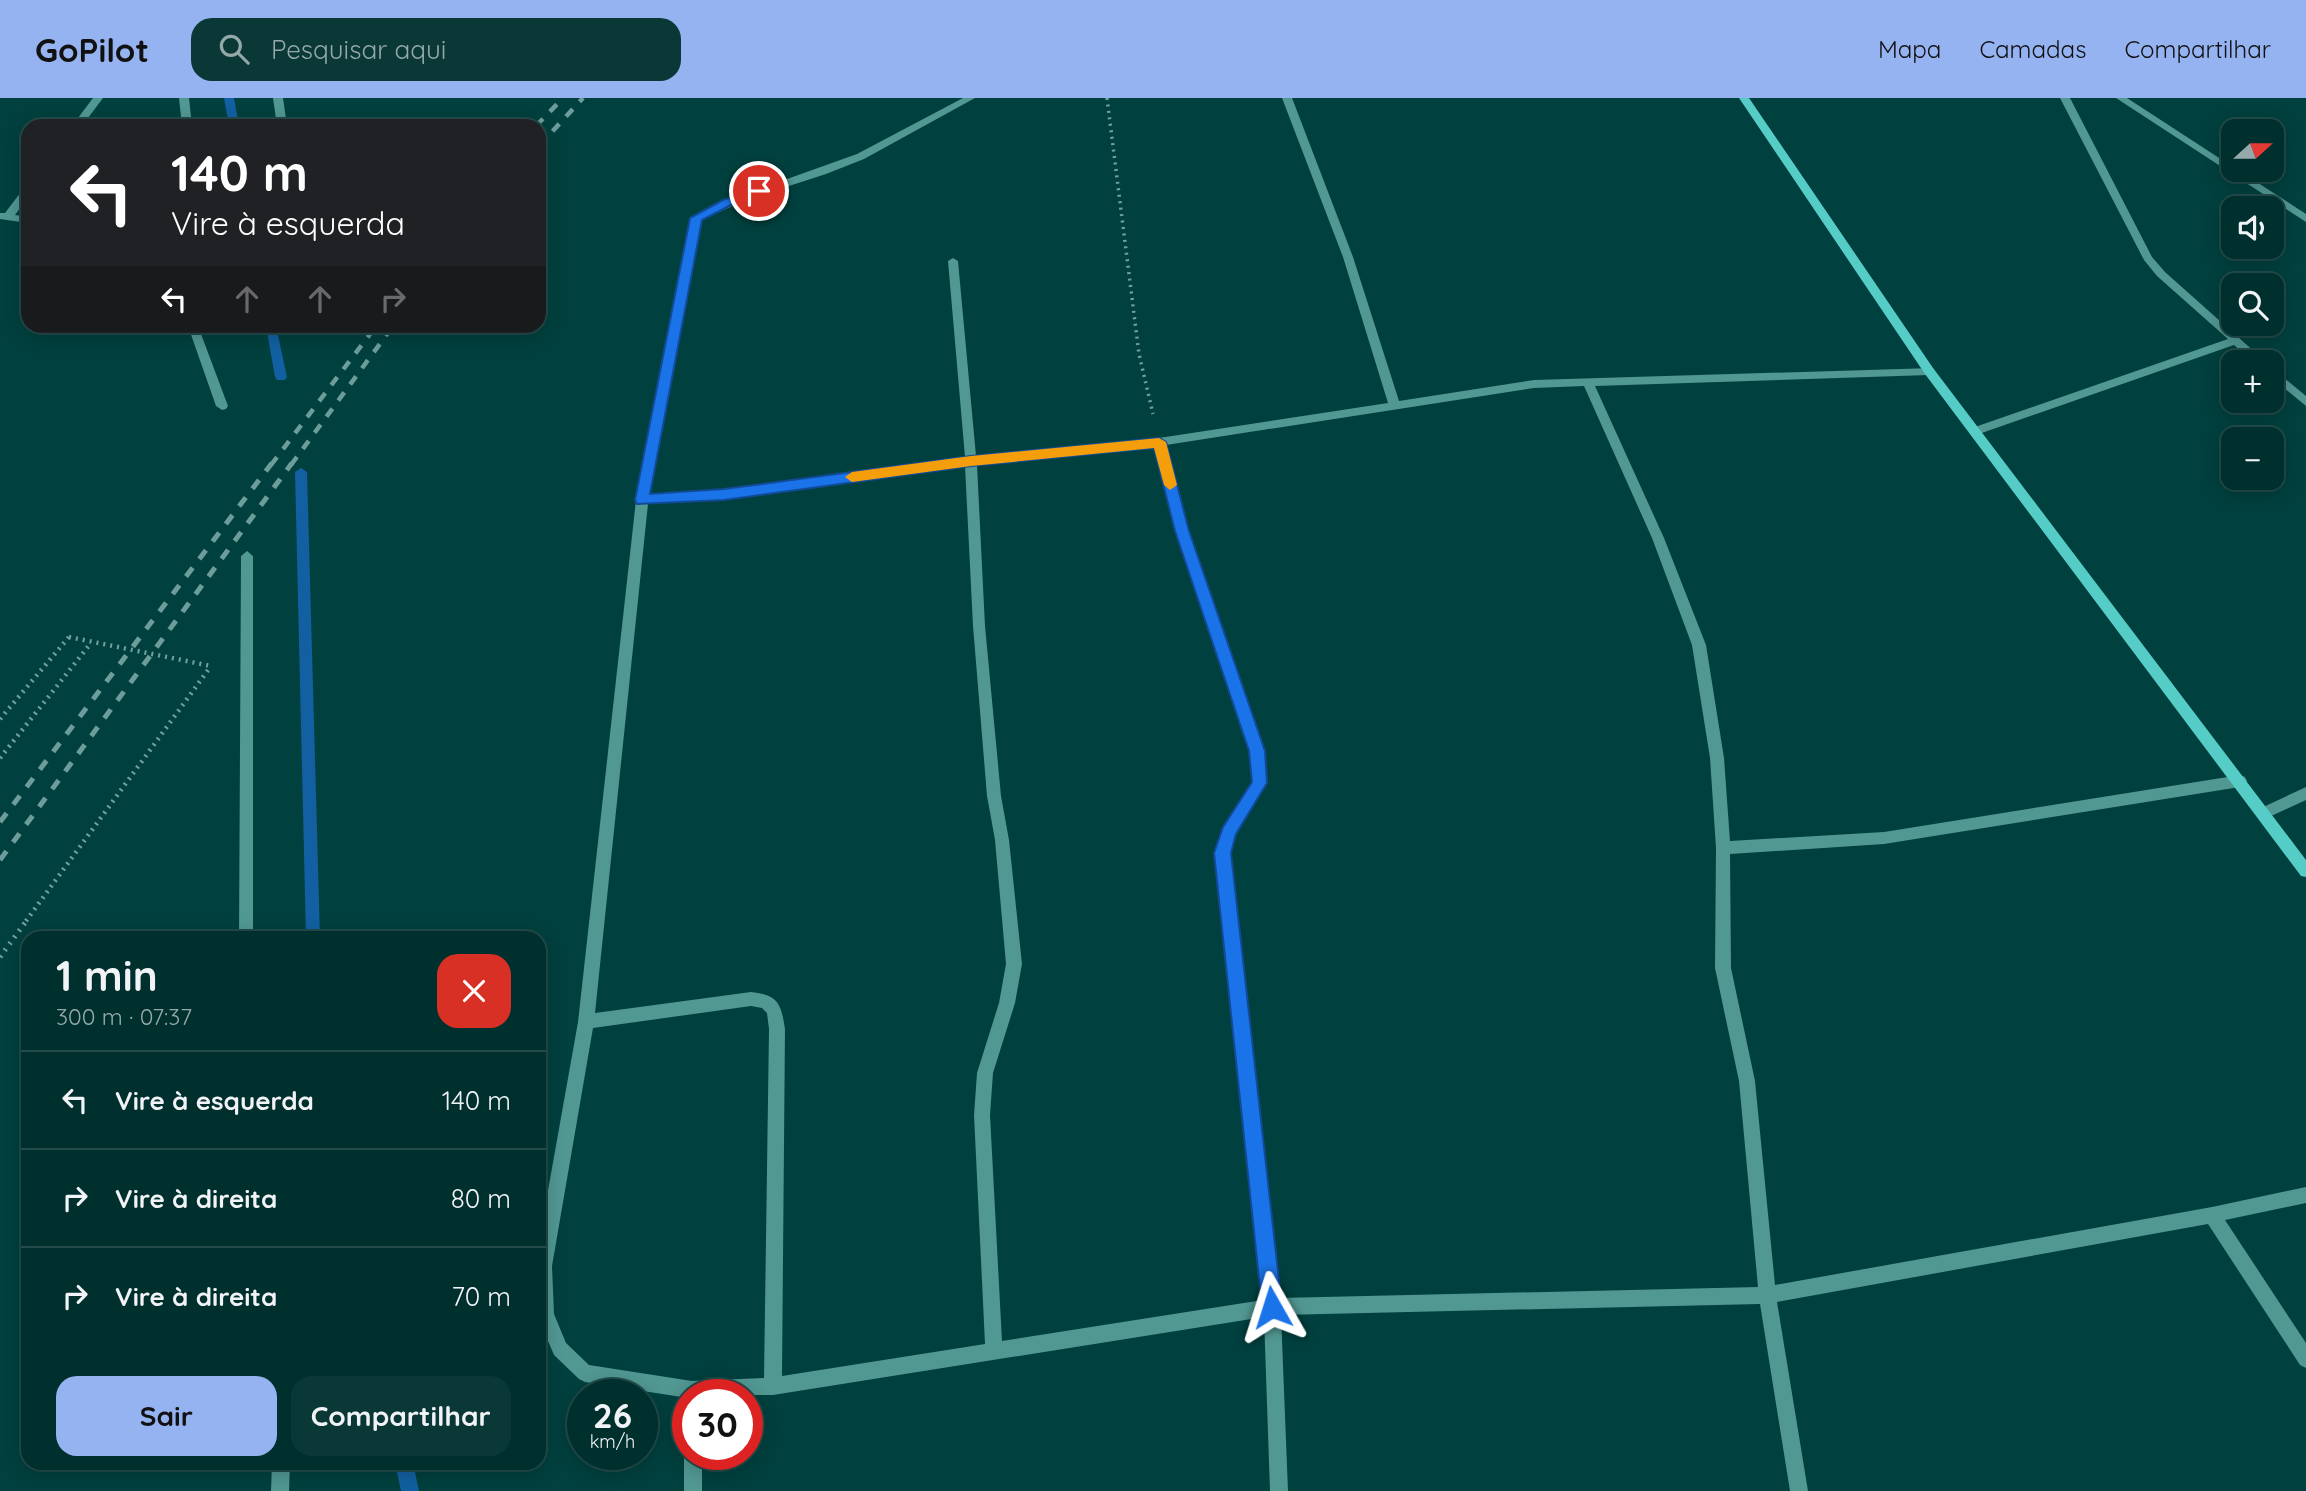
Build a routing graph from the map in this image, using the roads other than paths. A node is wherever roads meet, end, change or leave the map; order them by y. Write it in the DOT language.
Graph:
graph roads {
  1 [pos="98,98"];
  2 [pos="184,98"];
  3 [pos="278,98"];
  4 [pos="970,98"];
  5 [pos="1287,98"];
  6 [pos="1744,98"];
  7 [pos="2065,98"];
  8 [pos="2121,98"];
  9 [pos="82,119"];
  10 [pos="186,119"];
  11 [pos="281,119"];
  12 [pos="21,198"];
  13 [pos="4,216"];
  14 [pos="2306,219"];
  15 [pos="953,261"];
  16 [pos="196,333"];
  17 [pos="2235,341"];
  18 [pos="2246,350"];
  19 [pos="1929,371"];
  20 [pos="1588,382"];
  21 [pos="2284,383"];
  22 [pos="2306,402"];
  23 [pos="1394,404"];
  24 [pos="222,406"];
  25 [pos="1976,431"];
  26 [pos="1159,442"];
  27 [pos="971,461"];
  28 [pos="642,500"];
  29 [pos="247,556"];
  30 [pos="2240,781"];
  31 [pos="2306,793"];
  32 [pos="2264,813"];
  33 [pos="1723,848"];
  34 [pos="2306,871"];
  35 [pos="246,931"];
  36 [pos="586,1022"];
  37 [pos="2306,1195"];
  38 [pos="2212,1215"];
  39 [pos="546,1249"];
  40 [pos="1767,1295"];
  41 [pos="1272,1307"];
  42 [pos="546,1316"];
  43 [pos="994,1349"];
  44 [pos="2306,1359"];
  45 [pos="773,1386"];
  46 [pos="763,1387"];
  47 [pos="672,1388"];
  48 [pos="281,1470"];
  49 [pos="693,1470"];
  50 [pos="281,1491"];
  51 [pos="693,1491"];
  52 [pos="1279,1491"];
  53 [pos="1799,1491"];
  1 -- 9 [label="street"];
  2 -- 10 [label="street"];
  3 -- 11 [label="street"];
  4 -- 28 [label="street"];
  5 -- 23 [label="street"];
  6 -- 19 [label="street"];
  7 -- 17 [label="street"];
  8 -- 14 [label="street"];
  12 -- 13 [label="street"];
  15 -- 27 [label="street"];
  16 -- 24 [label="street"];
  17 -- 18 [label="street"];
  17 -- 25 [label="street"];
  19 -- 20 [label="street"];
  19 -- 25 [label="street"];
  20 -- 23 [label="street"];
  20 -- 33 [label="street"];
  21 -- 22 [label="street"];
  23 -- 26 [label="street"];
  25 -- 30 [label="street"];
  26 -- 27 [label="street"];
  26 -- 41 [label="street"];
  27 -- 28 [label="street"];
  27 -- 43 [label="street"];
  28 -- 36 [label="street"];
  29 -- 35 [label="street"];
  30 -- 32 [label="street"];
  30 -- 33 [label="street"];
  31 -- 32 [label="street"];
  32 -- 34 [label="street"];
  33 -- 40 [label="street"];
  36 -- 39 [label="street"];
  36 -- 45 [label="street"];
  37 -- 38 [label="street"];
  38 -- 40 [label="street"];
  38 -- 44 [label="street"];
  40 -- 41 [label="street"];
  40 -- 53 [label="street"];
  41 -- 43 [label="street"];
  41 -- 52 [label="street"];
  42 -- 47 [label="street"];
  43 -- 45 [label="street"];
  45 -- 46 [label="street"];
  48 -- 50 [label="street"];
  49 -- 51 [label="street"];
}
